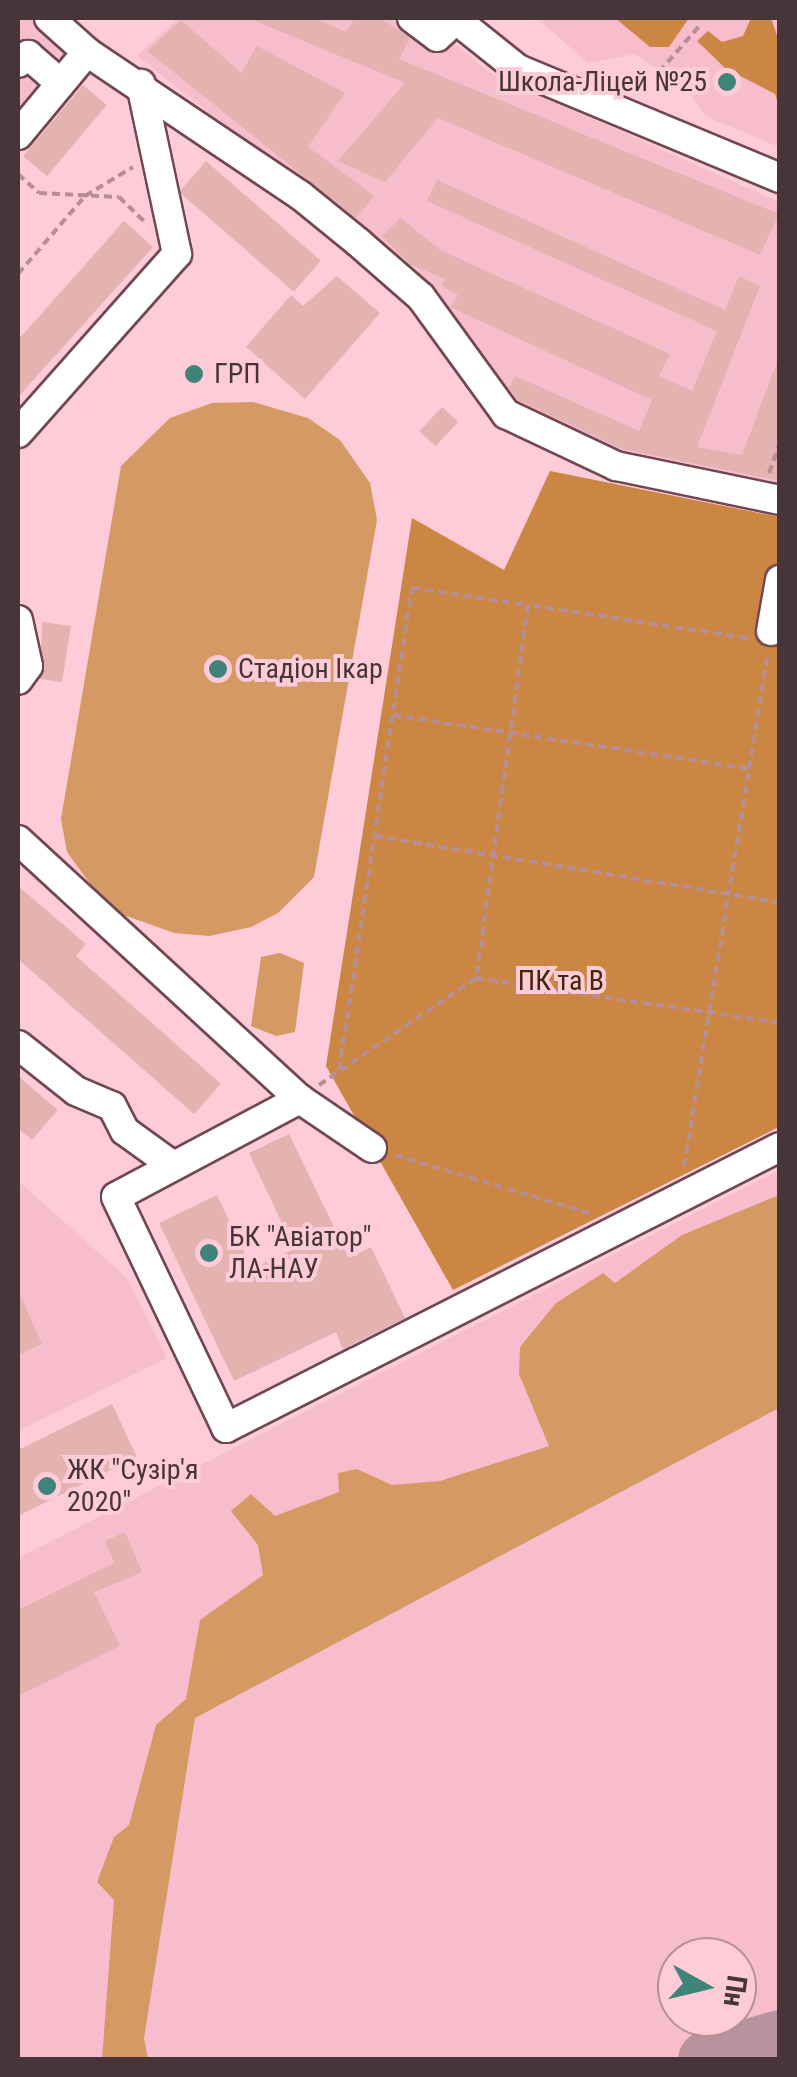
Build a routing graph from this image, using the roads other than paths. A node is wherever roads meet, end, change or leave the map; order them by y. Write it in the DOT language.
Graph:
graph roads {
  1 [pos="49,18"];
  2 [pos="412,18"];
  3 [pos="456,18"];
  4 [pos="86,52"];
  5 [pos="21,54"];
  6 [pos="60,84"];
  7 [pos="141,84"];
  8 [pos="18,135"];
  9 [pos="780,178"];
  10 [pos="18,433"];
  11 [pos="770,498"];
  12 [pos="780,580"];
  13 [pos="18,620"];
  14 [pos="771,636"];
  15 [pos="18,680"];
  16 [pos="18,840"];
  17 [pos="18,1045"];
  18 [pos="300,1099"];
  19 [pos="780,1147"];
  20 [pos="372,1148"];
  21 [pos="172,1164"];
  1 -- 4 [label="street"];
  2 -- 3 [label="street"];
  3 -- 9 [label="street"];
  4 -- 6 [label="street"];
  4 -- 7 [label="street"];
  5 -- 6 [label="street"];
  6 -- 8 [label="street"];
  7 -- 10 [label="street"];
  7 -- 11 [label="street"];
  12 -- 14 [label="street"];
  13 -- 15 [label="street"];
  16 -- 18 [label="street"];
  17 -- 21 [label="street"];
  18 -- 20 [label="street"];
  18 -- 21 [label="street"];
  19 -- 21 [label="street"];
}
